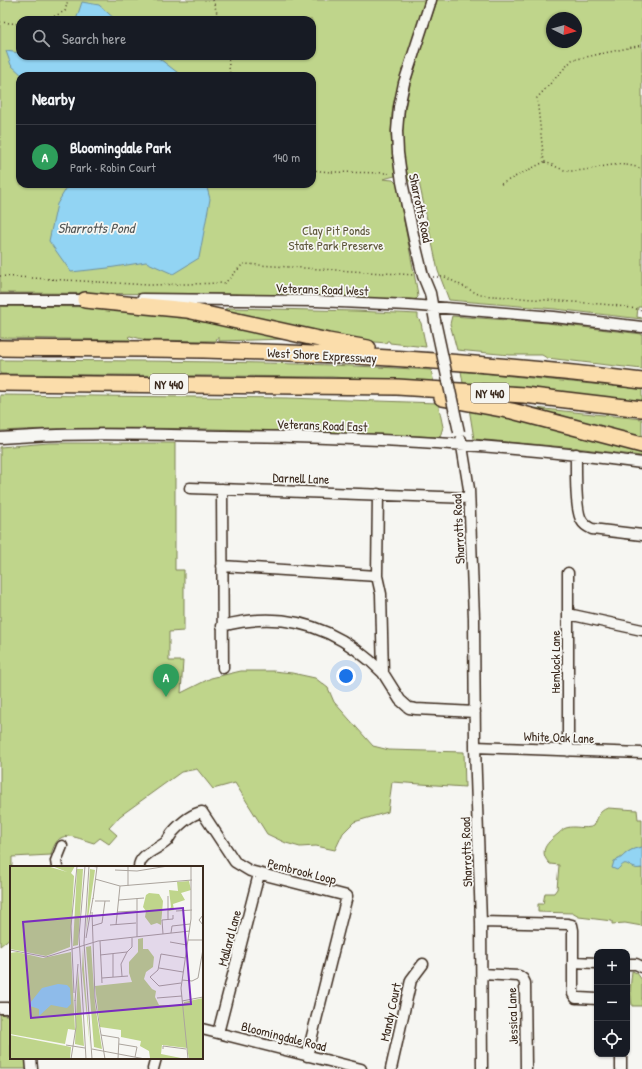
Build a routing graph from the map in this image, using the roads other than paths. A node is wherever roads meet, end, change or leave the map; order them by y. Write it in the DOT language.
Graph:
graph roads {
  1 [pos="431,0"];
  2 [pos="0,300"];
  3 [pos="85,300"];
  4 [pos="433,307"];
  5 [pos="642,327"];
  6 [pos="0,348"];
  7 [pos="542,370"];
  8 [pos="642,381"];
  9 [pos="0,383"];
  10 [pos="338,386"];
  11 [pos="642,409"];
  12 [pos="0,438"];
  13 [pos="462,444"];
  14 [pos="642,445"];
  15 [pos="576,454"];
  16 [pos="642,463"];
  17 [pos="190,488"];
  18 [pos="222,489"];
  19 [pos="378,494"];
  20 [pos="470,498"];
  21 [pos="642,535"];
  22 [pos="222,566"];
  23 [pos="568,574"];
  24 [pos="377,576"];
  25 [pos="568,614"];
  26 [pos="222,626"];
  27 [pos="642,630"];
  28 [pos="222,668"];
  29 [pos="382,673"];
  30 [pos="475,712"];
  31 [pos="475,747"];
  32 [pos="568,751"];
  33 [pos="642,754"];
  34 [pos="62,846"];
  35 [pos="57,866"];
  36 [pos="139,866"];
  37 [pos="259,874"];
  38 [pos="481,922"];
  39 [pos="573,962"];
  40 [pos="594,963"];
  41 [pos="423,964"];
  42 [pos="630,964"];
  43 [pos="642,967"];
  44 [pos="482,974"];
  45 [pos="594,999"];
  46 [pos="203,1029"];
  47 [pos="218,1033"];
  48 [pos="307,1056"];
  49 [pos="621,1057"];
  50 [pos="31,1059"];
  51 [pos="156,1059"];
  52 [pos="32,1069"];
  53 [pos="153,1069"];
  54 [pos="361,1069"];
  55 [pos="391,1069"];
  56 [pos="482,1069"];
  57 [pos="526,1069"];
  58 [pos="621,1069"];
  1 -- 4 [label="street, Sharrotts Road"];
  2 -- 3 [label="street, Veterans Road West"];
  3 -- 4 [label="street, Veterans Road West"];
  3 -- 7 [label="highway"];
  4 -- 5 [label="street, Veterans Road West"];
  4 -- 13 [label="street, Sharrotts Road, bridge"];
  6 -- 7 [label="highway, West Shore Expressway / NY 440"];
  7 -- 8 [label="highway, West Shore Expressway / NY 440"];
  9 -- 10 [label="highway, NY 440"];
  10 -- 11 [label="highway, NY 440"];
  10 -- 14 [label="highway"];
  12 -- 13 [label="street, Veterans Road East"];
  13 -- 15 [label="street, Veterans Road East"];
  13 -- 20 [label="street, Sharrotts Road"];
  15 -- 16 [label="street, Veterans Road East"];
  15 -- 21 [label="street"];
  17 -- 18 [label="street, Darnell Lane"];
  18 -- 19 [label="street, Darnell Lane"];
  18 -- 22 [label="street"];
  19 -- 20 [label="street, Darnell Lane"];
  19 -- 24 [label="street"];
  20 -- 30 [label="street, Sharrotts Road"];
  22 -- 24 [label="street"];
  22 -- 26 [label="street"];
  23 -- 25 [label="street, Hemlock Lane"];
  24 -- 29 [label="street"];
  25 -- 27 [label="street"];
  25 -- 32 [label="street, Hemlock Lane"];
  26 -- 28 [label="street"];
  26 -- 29 [label="street"];
  29 -- 30 [label="street"];
  30 -- 31 [label="street, Sharrotts Road"];
  31 -- 32 [label="street, White Oak Lane"];
  31 -- 38 [label="street, Sharrotts Road"];
  32 -- 33 [label="street, White Oak Lane"];
  34 -- 35 [label="street"];
  36 -- 37 [label="street, Pembrook Loop"];
  37 -- 47 [label="street, Mallard Lane"];
  37 -- 48 [label="street, Pembrook Loop"];
  38 -- 39 [label="street"];
  38 -- 44 [label="street, Sharrotts Road"];
  39 -- 40 [label="street"];
  39 -- 45 [label="street"];
  41 -- 55 [label="street, Mandy Court"];
  42 -- 43 [label="street"];
  44 -- 56 [label="street, Sharrotts Road"];
  44 -- 57 [label="street, Jessica Lane"];
  46 -- 47 [label="street, Bloomingdale Road"];
  47 -- 48 [label="street, Bloomingdale Road"];
  48 -- 54 [label="street, Bloomingdale Road"];
  49 -- 58 [label="street"];
  50 -- 52 [label="street"];
  51 -- 53 [label="street"];
}
